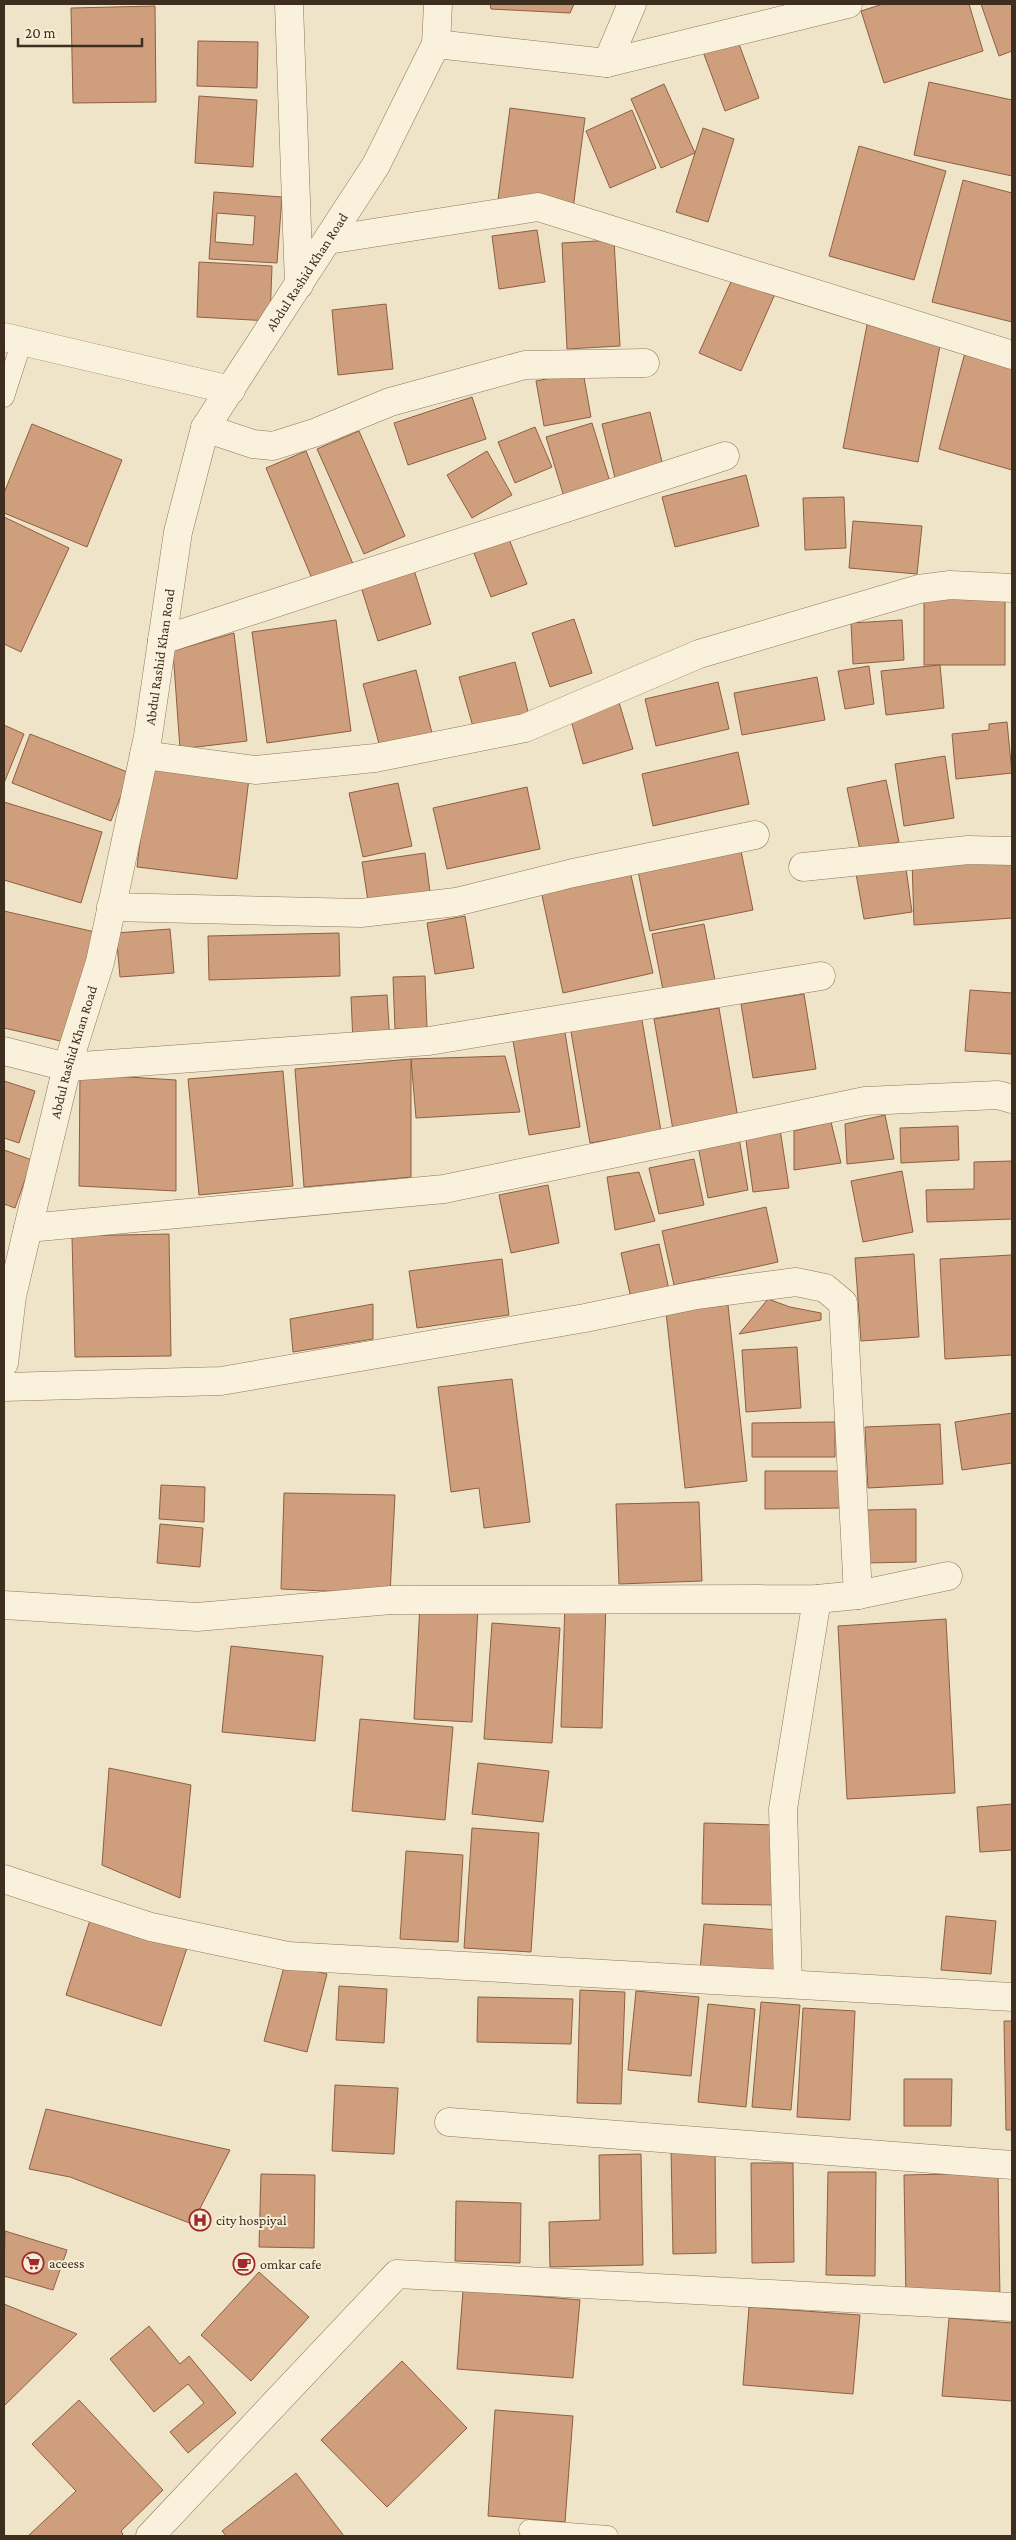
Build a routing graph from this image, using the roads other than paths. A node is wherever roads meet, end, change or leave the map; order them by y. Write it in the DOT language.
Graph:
graph roads {
  1 [pos="289,4"];
  2 [pos="438,4"];
  3 [pos="632,4"];
  4 [pos="848,4"];
  5 [pos="436,44"];
  6 [pos="607,62"];
  7 [pos="328,240"];
  8 [pos="299,285"];
  9 [pos="13,339"];
  10 [pos="1012,355"];
  11 [pos="645,363"];
  12 [pos="231,390"];
  13 [pos="4,397"];
  14 [pos="205,428"];
  15 [pos="725,456"];
  16 [pos="1012,588"];
  17 [pos="162,640"];
  18 [pos="144,756"];
  19 [pos="755,834"];
  20 [pos="1012,852"];
  21 [pos="803,868"];
  22 [pos="111,907"];
  23 [pos="820,976"];
  24 [pos="4,1051"];
  25 [pos="67,1067"];
  26 [pos="1012,1099"];
  27 [pos="28,1228"];
  28 [pos="4,1363"];
  29 [pos="4,1387"];
  30 [pos="948,1576"];
  31 [pos="858,1595"];
  32 [pos="817,1599"];
  33 [pos="4,1605"];
  34 [pos="4,1879"];
  35 [pos="788,1984"];
  36 [pos="1012,1997"];
  37 [pos="449,2122"];
  38 [pos="1012,2165"];
  39 [pos="1012,2307"];
  40 [pos="529,2530"];
  41 [pos="150,2536"];
  42 [pos="608,2536"];
  1 -- 8 [label="street"];
  2 -- 5 [label="street, Abdul Rashid Khan Road"];
  3 -- 6 [label="street"];
  4 -- 6 [label="street"];
  5 -- 6 [label="street"];
  5 -- 7 [label="street, Abdul Rashid Khan Road"];
  7 -- 8 [label="street, Abdul Rashid Khan Road"];
  7 -- 10 [label="street"];
  8 -- 12 [label="street, Abdul Rashid Khan Road"];
  9 -- 12 [label="street"];
  9 -- 13 [label="lane"];
  11 -- 14 [label="street"];
  12 -- 14 [label="street, Abdul Rashid Khan Road"];
  14 -- 17 [label="street, Abdul Rashid Khan Road"];
  15 -- 17 [label="street"];
  16 -- 18 [label="street"];
  17 -- 18 [label="street, Abdul Rashid Khan Road"];
  18 -- 22 [label="street, Abdul Rashid Khan Road"];
  19 -- 22 [label="street"];
  20 -- 21 [label="street"];
  22 -- 25 [label="street, Abdul Rashid Khan Road"];
  23 -- 25 [label="street"];
  24 -- 25 [label="street"];
  25 -- 27 [label="street, Abdul Rashid Khan Road"];
  26 -- 27 [label="street"];
  27 -- 28 [label="street, Abdul Rashid Khan Road"];
  29 -- 31 [label="street"];
  30 -- 31 [label="street"];
  31 -- 32 [label="street"];
  32 -- 33 [label="street"];
  32 -- 35 [label="street"];
  34 -- 35 [label="street"];
  35 -- 36 [label="street"];
  37 -- 38 [label="street"];
  39 -- 41 [label="street"];
  40 -- 42 [label="lane"];
}
